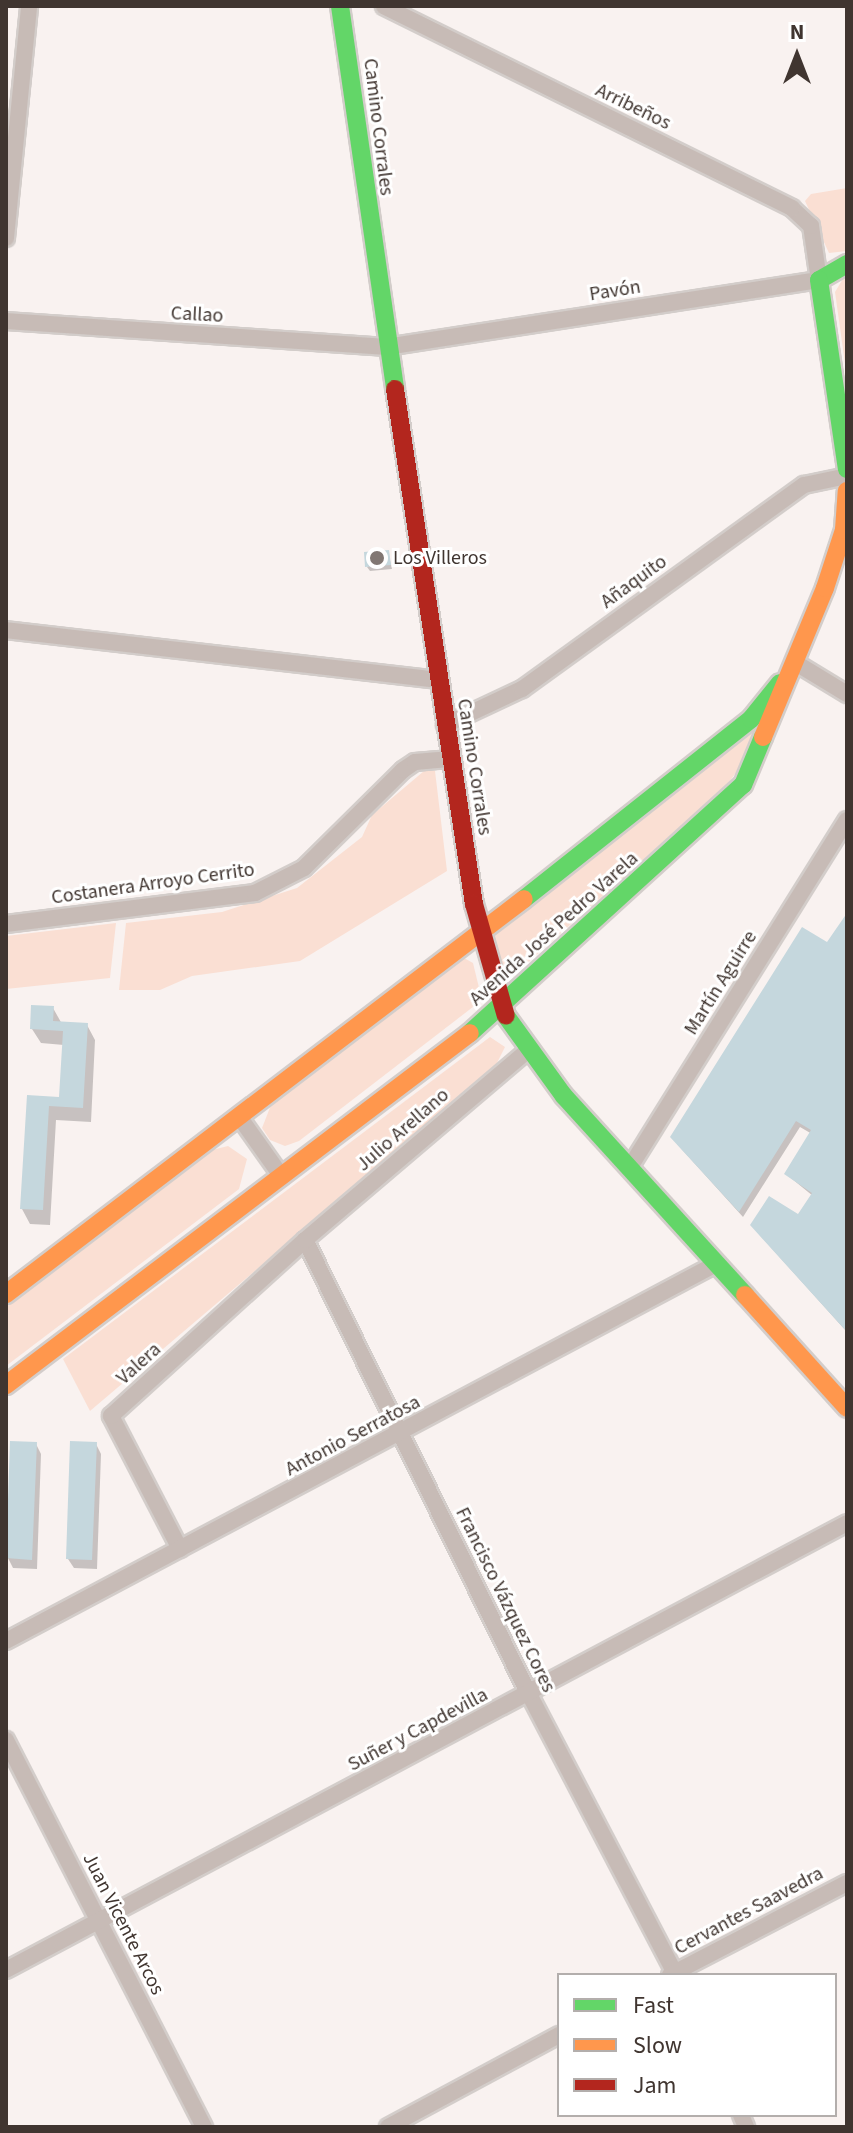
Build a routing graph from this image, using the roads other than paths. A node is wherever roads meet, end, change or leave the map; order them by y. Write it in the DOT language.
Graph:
graph roads {
  1 [pos="29,6"];
  2 [pos="340,6"];
  3 [pos="384,6"];
  4 [pos="6,238"];
  5 [pos="847,264"];
  6 [pos="819,280"];
  7 [pos="6,321"];
  8 [pos="386,347"];
  9 [pos="847,469"];
  10 [pos="847,476"];
  11 [pos="847,491"];
  12 [pos="6,630"];
  13 [pos="796,663"];
  14 [pos="437,680"];
  15 [pos="847,694"];
  16 [pos="445,725"];
  17 [pos="451,759"];
  18 [pos="847,820"];
  19 [pos="6,924"];
  20 [pos="481,933"];
  21 [pos="502,1009"];
  22 [pos="527,1051"];
  23 [pos="240,1118"];
  24 [pos="630,1167"];
  25 [pos="282,1177"];
  26 [pos="305,1240"];
  27 [pos="716,1264"];
  28 [pos="6,1294"];
  29 [pos="6,1385"];
  30 [pos="847,1408"];
  31 [pos="401,1433"];
  32 [pos="847,1523"];
  33 [pos="180,1549"];
  34 [pos="6,1641"];
  35 [pos="529,1694"];
  36 [pos="6,1740"];
  37 [pos="847,1883"];
  38 [pos="99,1923"];
  39 [pos="6,1970"];
  40 [pos="673,1973"];
  41 [pos="676,1973"];
  42 [pos="557,2036"];
  43 [pos="204,2127"];
  44 [pos="388,2127"];
  1 -- 4 [label="street"];
  2 -- 8 [label="street, Camino Corrales"];
  3 -- 6 [label="street, Arribeños"];
  5 -- 6 [label="street, Pavón"];
  6 -- 8 [label="street, Pavón"];
  6 -- 9 [label="street"];
  7 -- 8 [label="street, Callao"];
  8 -- 14 [label="street, Camino Corrales"];
  10 -- 16 [label="street, Añaquito"];
  11 -- 13 [label="street, Avenida José Pedro Varela"];
  12 -- 14 [label="street"];
  13 -- 15 [label="street"];
  13 -- 20 [label="street, Avenida José Pedro Varela"];
  13 -- 21 [label="street, Avenida José Pedro Varela"];
  14 -- 16 [label="street, Camino Corrales"];
  16 -- 17 [label="street, Camino Corrales"];
  17 -- 19 [label="street, Costanera Arroyo Cerrito"];
  17 -- 20 [label="street, Camino Corrales"];
  18 -- 24 [label="street, Martín Aguirre"];
  20 -- 21 [label="street, Camino Corrales"];
  20 -- 23 [label="street, Avenida José Pedro Varela"];
  21 -- 22 [label="street, Camino Corrales"];
  21 -- 25 [label="street, Avenida José Pedro Varela"];
  22 -- 24 [label="street, Camino Corrales"];
  22 -- 26 [label="street, Julio Arellano"];
  23 -- 25 [label="street"];
  23 -- 28 [label="street, Avenida José Pedro Varela"];
  24 -- 27 [label="street, Camino Corrales"];
  25 -- 29 [label="street, Avenida José Pedro Varela"];
  26 -- 31 [label="street, Francisco Vázquez Cores"];
  26 -- 33 [label="street, Valera"];
  27 -- 30 [label="street, Camino Corrales"];
  27 -- 31 [label="street, Antonio Serratosa"];
  31 -- 33 [label="street, Antonio Serratosa"];
  31 -- 35 [label="street, Francisco Vázquez Cores"];
  32 -- 35 [label="street, Suñer y Capdevilla"];
  33 -- 34 [label="street, Antonio Serratosa"];
  35 -- 38 [label="street, Suñer y Capdevilla"];
  35 -- 40 [label="street, Francisco Vázquez Cores"];
  36 -- 38 [label="street, Juan Vicente Arcos"];
  37 -- 41 [label="street, Cervantes Saavedra"];
  38 -- 39 [label="street, Suñer y Capdevilla"];
  38 -- 43 [label="street, Juan Vicente Arcos"];
  42 -- 44 [label="street"];
}
